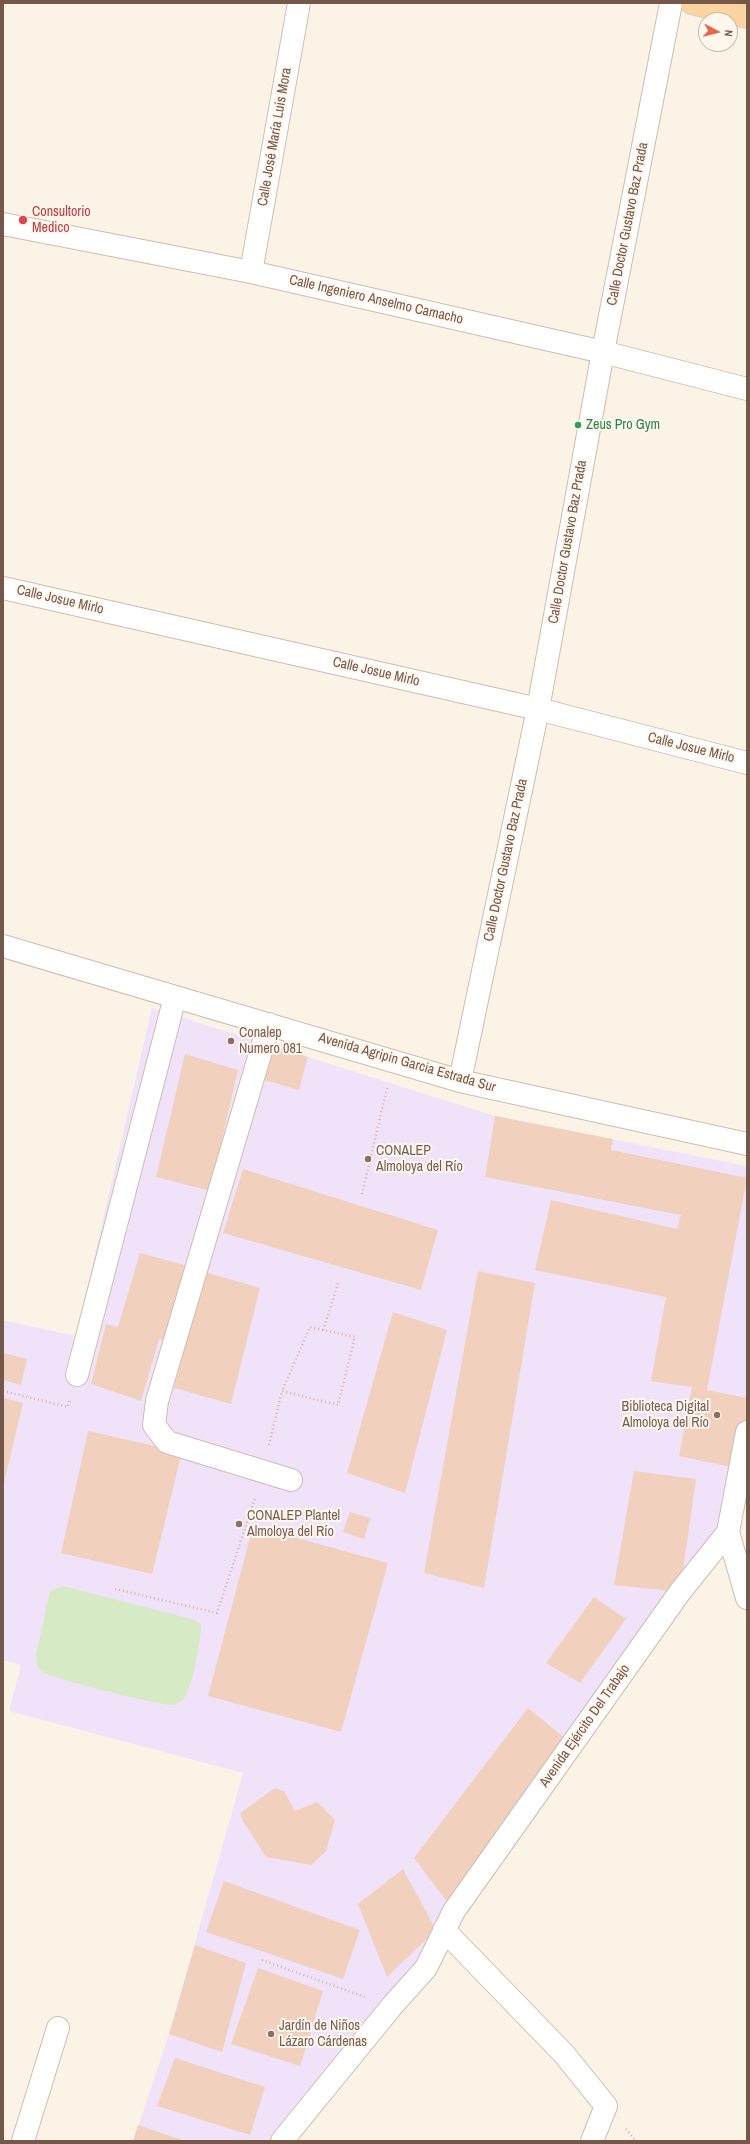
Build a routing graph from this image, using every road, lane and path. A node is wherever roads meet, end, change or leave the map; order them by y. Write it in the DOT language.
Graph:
graph roads {
  1 [pos="299,3"];
  2 [pos="670,3"];
  3 [pos="692,3"];
  4 [pos="747,17"];
  5 [pos="3,224"];
  6 [pos="251,272"];
  7 [pos="603,352"];
  8 [pos="747,389"];
  9 [pos="3,588"];
  10 [pos="538,708"];
  11 [pos="747,762"];
  12 [pos="3,946"];
  13 [pos="175,997"];
  14 [pos="269,1024"];
  15 [pos="393,1061"];
  16 [pos="460,1081"];
  17 [pos="747,1144"];
  18 [pos="362,1194"];
  19 [pos="339,1281"];
  20 [pos="323,1330"];
  21 [pos="77,1375"];
  22 [pos="3,1391"];
  23 [pos="282,1392"];
  24 [pos="747,1432"];
  25 [pos="263,1472"];
  26 [pos="291,1480"];
  27 [pos="728,1532"];
  28 [pos="115,1589"];
  29 [pos="747,1598"];
  30 [pos="444,1930"];
  31 [pos="262,1960"];
  32 [pos="392,2006"];
  33 [pos="58,2028"];
  34 [pos="23,2141"];
  35 [pos="282,2141"];
  36 [pos="592,2141"];
  1 -- 6 [label="street, Calle José María Luis Mora"];
  2 -- 7 [label="street, Calle Doctor Gustavo Baz Prada"];
  3 -- 4 [label="main road"];
  5 -- 6 [label="street, Calle Ingeniero Anselmo Camacho"];
  6 -- 7 [label="street, Calle Ingeniero Anselmo Camacho"];
  7 -- 8 [label="street, Calle Ingeniero Anselmo Camacho"];
  7 -- 10 [label="street, Calle Doctor Gustavo Baz Prada"];
  9 -- 10 [label="street, Calle Josue Mirlo"];
  10 -- 11 [label="street, Calle Josue Mirlo"];
  10 -- 16 [label="street, Calle Doctor Gustavo Baz Prada"];
  12 -- 13 [label="street, Avenida Agripin Garcia Estrada Sur"];
  13 -- 14 [label="street, Avenida Agripin Garcia Estrada Sur"];
  13 -- 21 [label="street"];
  14 -- 15 [label="street, Avenida Agripin Garcia Estrada Sur"];
  14 -- 25 [label="street"];
  15 -- 16 [label="street, Avenida Agripin Garcia Estrada Sur"];
  15 -- 18 [label="path"];
  16 -- 17 [label="street, Avenida Agripin Garcia Estrada Sur"];
  19 -- 20 [label="path"];
  20 -- 23 [label="path"];
  20 -- 23 [label="path"];
  21 -- 22 [label="path"];
  23 -- 25 [label="path"];
  24 -- 27 [label="street, Avenida Ejército Del Trabajo"];
  25 -- 26 [label="street"];
  25 -- 28 [label="path"];
  27 -- 29 [label="street"];
  27 -- 30 [label="street, Avenida Ejército Del Trabajo"];
  30 -- 32 [label="street, Avenida Ejército Del Trabajo"];
  30 -- 36 [label="street"];
  31 -- 32 [label="path"];
  32 -- 35 [label="street, Avenida Ejército Del Trabajo"];
  33 -- 34 [label="street"];
}
